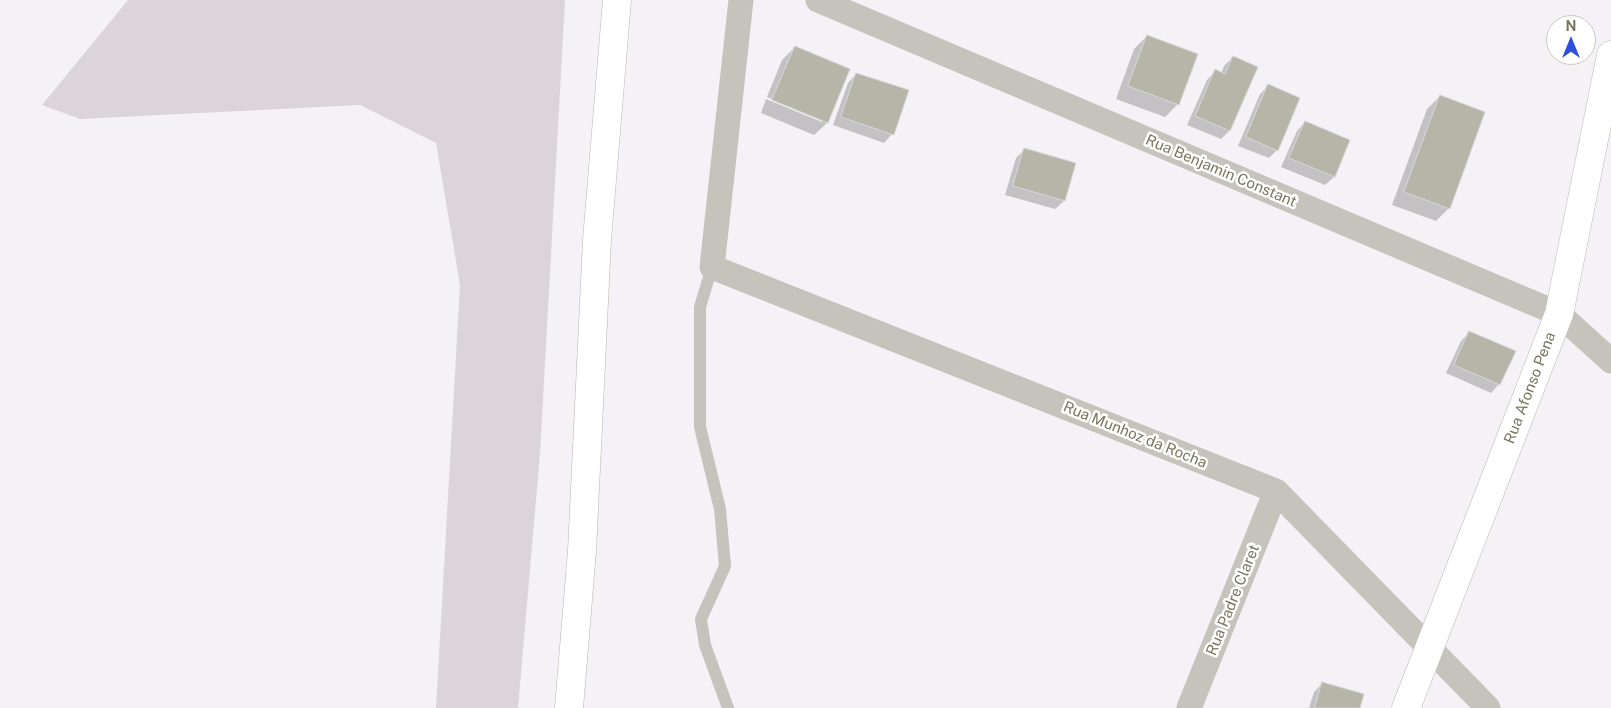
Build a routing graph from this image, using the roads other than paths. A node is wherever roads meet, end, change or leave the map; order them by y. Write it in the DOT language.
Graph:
graph roads {
  1 [pos="616,0"];
  2 [pos="740,0"];
  3 [pos="818,0"];
  4 [pos="1611,56"];
  5 [pos="712,268"];
  6 [pos="1559,314"];
  7 [pos="1611,362"];
  8 [pos="1276,491"];
  9 [pos="1429,648"];
  10 [pos="569,708"];
  11 [pos="728,708"];
  12 [pos="1189,708"];
  13 [pos="1406,708"];
  14 [pos="1488,708"];
  1 -- 10 [label="main road"];
  2 -- 5 [label="street"];
  3 -- 6 [label="street, Rua Benjamin Constant"];
  4 -- 6 [label="main road, Rua Afonso Pena"];
  5 -- 8 [label="street, Rua Munhoz da Rocha"];
  5 -- 11 [label="lane"];
  6 -- 7 [label="street, Rua Benjamin Constant"];
  6 -- 9 [label="main road, Rua Afonso Pena"];
  8 -- 9 [label="street, Rua Munhoz da Rocha"];
  8 -- 12 [label="street, Rua Padre Claret"];
  9 -- 13 [label="main road, Rua Afonso Pena"];
  9 -- 14 [label="street, Rua Munhoz da Rocha"];
}
